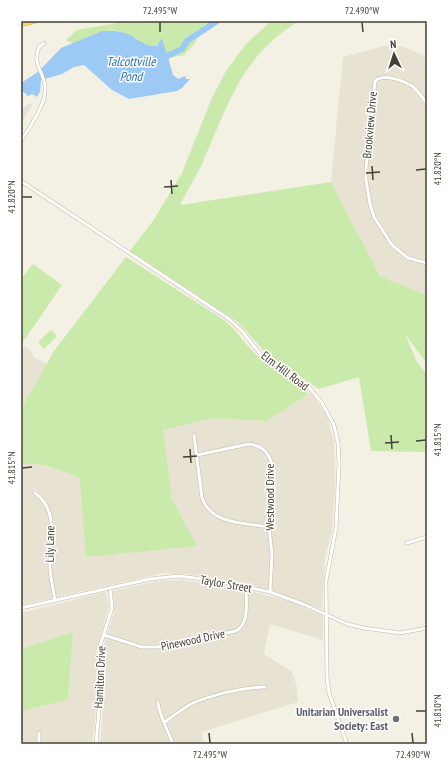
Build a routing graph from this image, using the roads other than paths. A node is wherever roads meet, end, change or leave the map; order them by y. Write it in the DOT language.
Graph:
graph roads {
  1 [pos="34,21"];
  2 [pos="21,24"];
  3 [pos="44,43"];
  4 [pos="427,104"];
  5 [pos="21,141"];
  6 [pos="21,181"];
  7 [pos="427,263"];
  8 [pos="194,435"];
  9 [pos="197,455"];
  10 [pos="35,493"];
  11 [pos="269,527"];
  12 [pos="427,537"];
  13 [pos="407,543"];
  14 [pos="246,587"];
  15 [pos="110,588"];
  16 [pos="270,592"];
  17 [pos="54,600"];
  18 [pos="21,608"];
  19 [pos="326,615"];
  20 [pos="427,628"];
  21 [pos="104,635"];
  22 [pos="265,687"];
  23 [pos="158,702"];
  24 [pos="165,722"];
  25 [pos="39,733"];
  26 [pos="39,744"];
  27 [pos="96,744"];
  28 [pos="173,744"];
  29 [pos="347,744"];
  1 -- 2 [label="highway"];
  3 -- 5 [label="street"];
  4 -- 7 [label="street, Brookview Drive"];
  6 -- 19 [label="street, Elm Hill Road"];
  8 -- 9 [label="street"];
  9 -- 11 [label="street"];
  9 -- 11 [label="street, Westwood Drive"];
  10 -- 17 [label="street, Lily Lane"];
  11 -- 16 [label="street, Westwood Drive"];
  12 -- 13 [label="street"];
  14 -- 15 [label="street, Taylor Street"];
  14 -- 16 [label="street, Taylor Street"];
  14 -- 21 [label="street, Pinewood Drive"];
  15 -- 17 [label="street, Taylor Street"];
  15 -- 21 [label="street, Hamilton Drive"];
  16 -- 19 [label="street, Taylor Street"];
  17 -- 18 [label="street, Taylor Street"];
  19 -- 20 [label="street, Taylor Street"];
  19 -- 29 [label="street, Elm Hill Road"];
  21 -- 27 [label="street, Hamilton Drive"];
  22 -- 24 [label="street"];
  23 -- 24 [label="street"];
  24 -- 28 [label="street"];
  25 -- 26 [label="street"];
}
